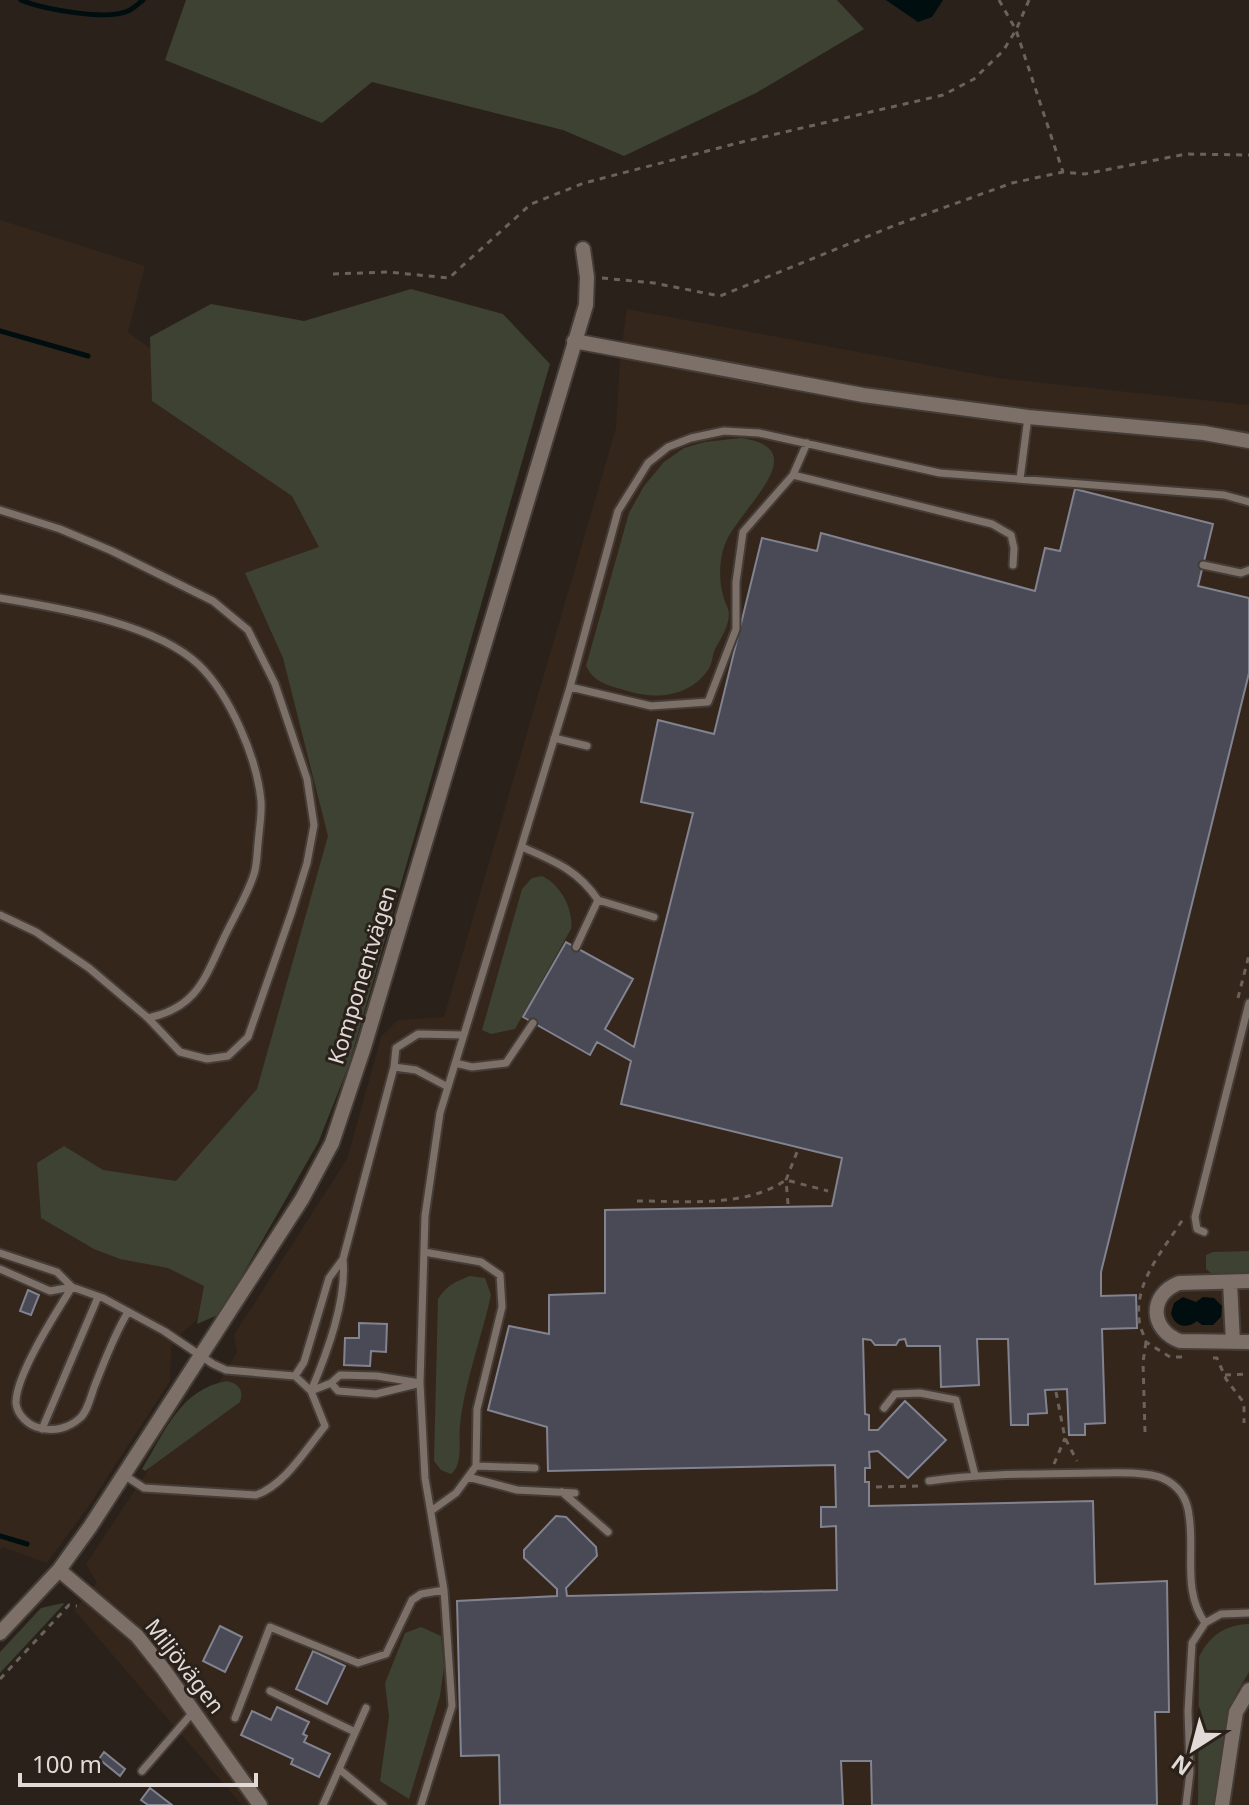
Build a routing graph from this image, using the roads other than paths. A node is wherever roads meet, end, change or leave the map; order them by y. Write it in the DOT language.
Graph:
graph roads {
  1 [pos="583,249"];
  2 [pos="574,341"];
  3 [pos="1028,417"];
  4 [pos="1249,441"];
  5 [pos="807,443"];
  6 [pos="793,475"];
  7 [pos="1020,479"];
  8 [pos="1249,502"];
  9 [pos="0,510"];
  10 [pos="1013,565"];
  11 [pos="1203,565"];
  12 [pos="1249,570"];
  13 [pos="0,598"];
  14 [pos="570,687"];
  15 [pos="554,738"];
  16 [pos="587,746"];
  17 [pos="522,847"];
  18 [pos="598,900"];
  19 [pos="0,915"];
  20 [pos="654,917"];
  21 [pos="576,947"];
  22 [pos="1249,1003"];
  23 [pos="148,1018"];
  24 [pos="533,1023"];
  25 [pos="463,1035"];
  26 [pos="455,1063"];
  27 [pos="394,1067"];
  28 [pos="448,1087"];
  29 [pos="1204,1232"];
  30 [pos="424,1252"];
  31 [pos="0,1253"];
  32 [pos="343,1259"];
  33 [pos="0,1269"];
  34 [pos="1249,1281"];
  35 [pos="1230,1282"];
  36 [pos="72,1287"];
  37 [pos="98,1297"];
  38 [pos="128,1312"];
  39 [pos="1233,1342"];
  40 [pos="1249,1342"];
  41 [pos="201,1356"];
  42 [pos="295,1376"];
  43 [pos="331,1383"];
  44 [pos="420,1383"];
  45 [pos="311,1391"];
  46 [pos="884,1408"];
  47 [pos="42,1429"];
  48 [pos="476,1466"];
  49 [pos="535,1468"];
  50 [pos="124,1475"];
  51 [pos="975,1475"];
  52 [pos="468,1477"];
  53 [pos="929,1481"];
  54 [pos="562,1492"];
  55 [pos="575,1493"];
  56 [pos="431,1511"];
  57 [pos="608,1532"];
  58 [pos="59,1570"];
  59 [pos="444,1590"];
  60 [pos="1249,1613"];
  61 [pos="1205,1623"];
  62 [pos="0,1633"];
  63 [pos="1249,1690"];
  64 [pos="270,1691"];
  65 [pos="366,1708"];
  66 [pos="194,1711"];
  67 [pos="235,1718"];
  68 [pos="355,1732"];
  69 [pos="339,1769"];
  70 [pos="142,1771"];
  71 [pos="260,1805"];
  72 [pos="323,1805"];
  73 [pos="383,1805"];
  74 [pos="421,1805"];
  75 [pos="1186,1805"];
  76 [pos="1222,1805"];
  1 -- 2 [label="street, Komponentvägen"];
  2 -- 3 [label="street"];
  2 -- 41 [label="street, Komponentvägen"];
  3 -- 4 [label="street"];
  3 -- 7 [label="lane"];
  5 -- 6 [label="lane"];
  5 -- 7 [label="lane"];
  5 -- 14 [label="lane"];
  6 -- 10 [label="lane"];
  6 -- 14 [label="lane"];
  7 -- 8 [label="lane"];
  9 -- 23 [label="lane"];
  11 -- 12 [label="lane"];
  13 -- 23 [label="lane"];
  14 -- 15 [label="lane"];
  15 -- 16 [label="lane"];
  15 -- 17 [label="lane"];
  17 -- 18 [label="lane"];
  17 -- 25 [label="lane"];
  18 -- 20 [label="lane"];
  18 -- 21 [label="lane"];
  19 -- 23 [label="lane"];
  22 -- 29 [label="lane"];
  24 -- 26 [label="lane"];
  25 -- 26 [label="lane"];
  25 -- 27 [label="lane"];
  26 -- 28 [label="lane"];
  27 -- 28 [label="lane"];
  27 -- 32 [label="lane"];
  28 -- 30 [label="lane"];
  30 -- 44 [label="lane"];
  30 -- 48 [label="lane"];
  31 -- 36 [label="lane"];
  32 -- 42 [label="lane"];
  32 -- 45 [label="lane"];
  33 -- 36 [label="lane"];
  34 -- 35 [label="street"];
  35 -- 39 [label="street"];
  35 -- 39 [label="street"];
  36 -- 37 [label="lane"];
  36 -- 47 [label="lane"];
  37 -- 38 [label="lane"];
  37 -- 47 [label="lane"];
  38 -- 41 [label="lane"];
  38 -- 47 [label="lane"];
  39 -- 40 [label="street"];
  41 -- 42 [label="lane"];
  41 -- 50 [label="street, Komponentvägen"];
  42 -- 45 [label="lane"];
  43 -- 44 [label="lane"];
  43 -- 44 [label="lane"];
  43 -- 45 [label="lane"];
  44 -- 56 [label="lane"];
  45 -- 50 [label="lane"];
  46 -- 51 [label="lane"];
  48 -- 49 [label="lane"];
  48 -- 52 [label="lane"];
  50 -- 58 [label="street, Komponentvägen"];
  51 -- 53 [label="lane"];
  51 -- 61 [label="lane"];
  52 -- 54 [label="lane"];
  52 -- 56 [label="lane"];
  54 -- 55 [label="lane"];
  54 -- 57 [label="lane"];
  56 -- 59 [label="lane"];
  58 -- 62 [label="street, Komponentvägen"];
  58 -- 66 [label="street, Miljövägen"];
  59 -- 67 [label="lane"];
  59 -- 74 [label="lane"];
  60 -- 61 [label="lane"];
  61 -- 75 [label="lane"];
  63 -- 76 [label="street"];
  64 -- 68 [label="lane"];
  65 -- 68 [label="lane"];
  66 -- 70 [label="lane"];
  66 -- 71 [label="street, Miljövägen"];
  68 -- 69 [label="lane"];
  69 -- 72 [label="lane"];
  69 -- 73 [label="lane"];
}
